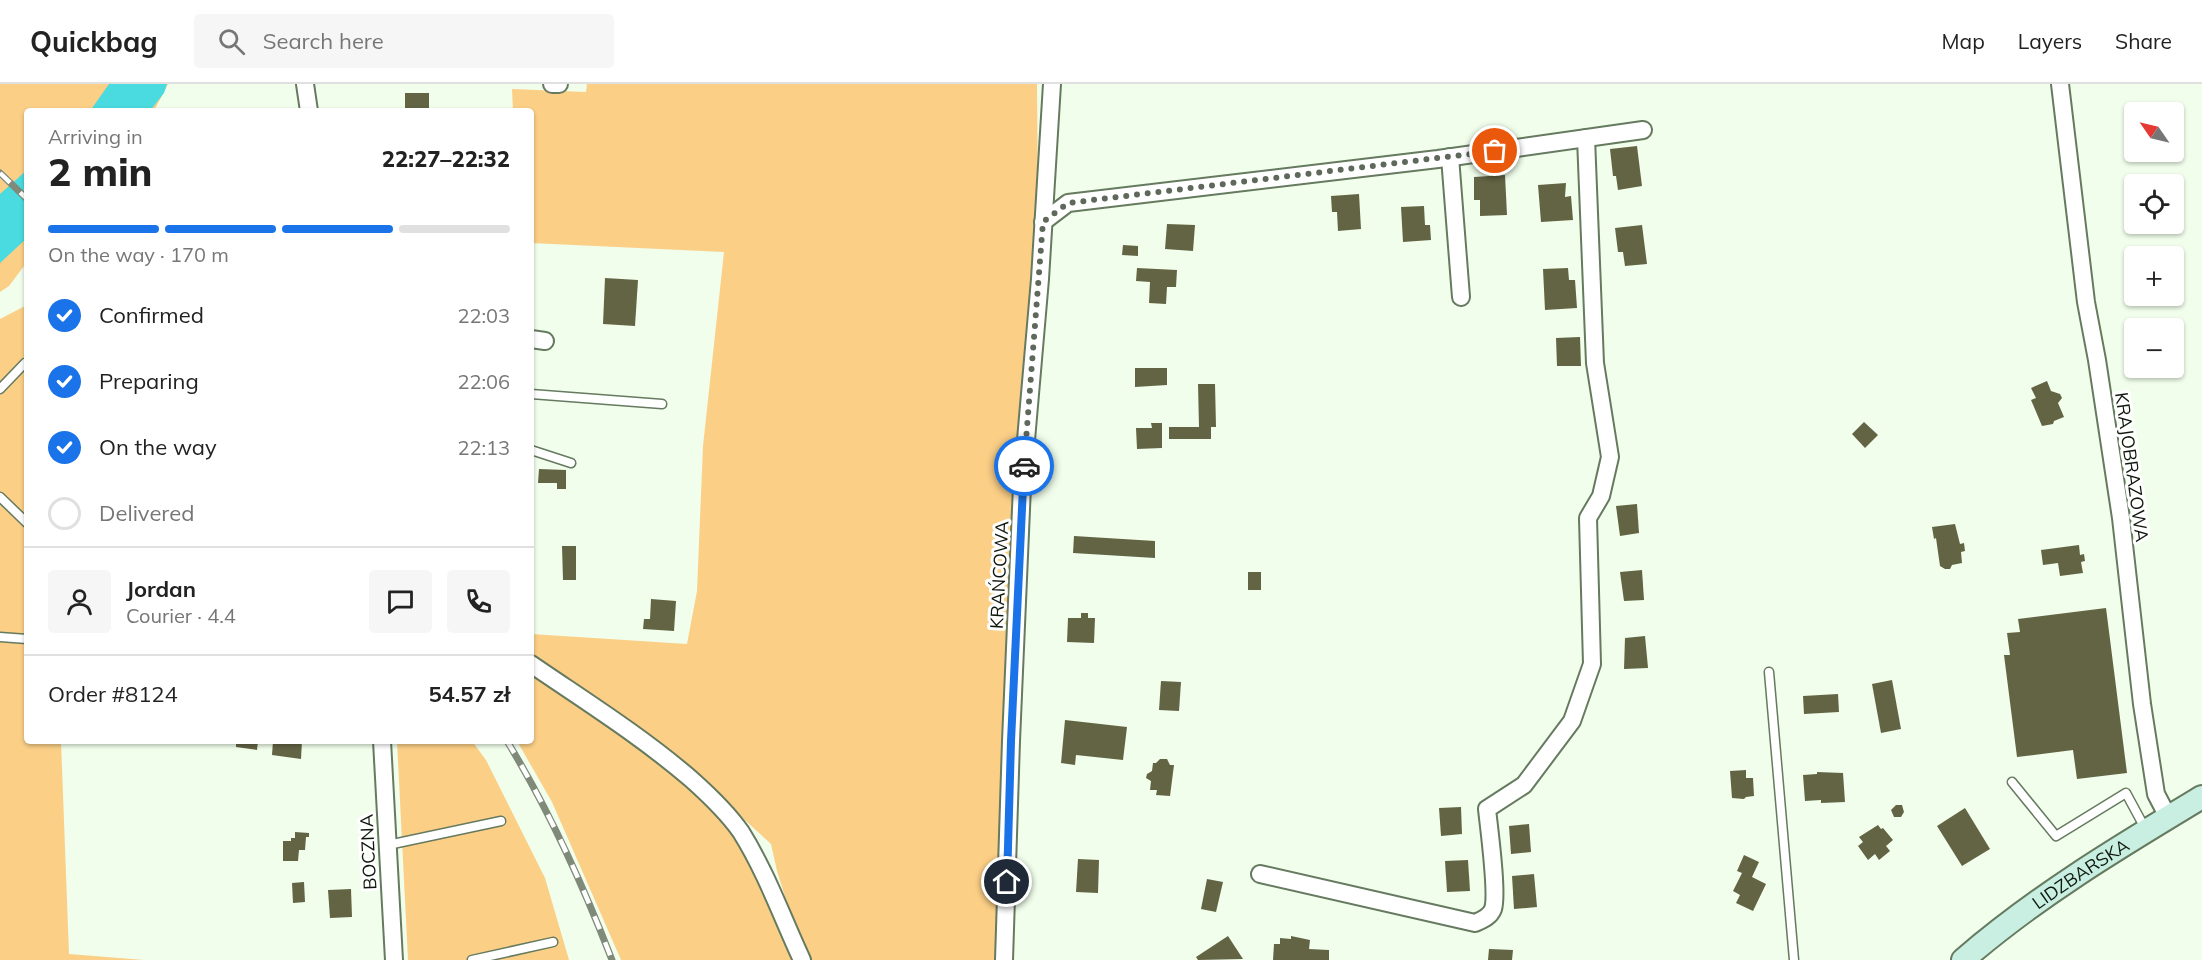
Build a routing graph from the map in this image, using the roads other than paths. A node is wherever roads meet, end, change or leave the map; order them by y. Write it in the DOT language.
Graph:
graph roads {
  1 [pos="305,84"];
  2 [pos="552,84"];
  3 [pos="559,84"];
  4 [pos="1052,84"];
  5 [pos="2060,84"];
  6 [pos="309,108"];
  7 [pos="1643,130"];
  8 [pos="1587,138"];
  9 [pos="1450,157"];
  10 [pos="1043,222"];
  11 [pos="1461,297"];
  12 [pos="24,364"];
  13 [pos="0,389"];
  14 [pos="534,394"];
  15 [pos="662,404"];
  16 [pos="534,451"];
  17 [pos="571,463"];
  18 [pos="0,497"];
  19 [pos="24,520"];
  20 [pos="0,637"];
  21 [pos="24,639"];
  22 [pos="534,666"];
  23 [pos="1769,672"];
  24 [pos="382,744"];
  25 [pos="2012,782"];
  26 [pos="2202,797"];
  27 [pos="2168,818"];
  28 [pos="501,821"];
  29 [pos="2146,831"];
  30 [pos="388,845"];
  31 [pos="1260,874"];
  32 [pos="553,942"];
  33 [pos="394,960"];
  34 [pos="472,960"];
  35 [pos="802,960"];
  36 [pos="1004,960"];
  37 [pos="1794,960"];
  38 [pos="1963,960"];
  1 -- 6 [label="street"];
  2 -- 3 [label="street"];
  4 -- 10 [label="street, KRAŃCOWA"];
  5 -- 27 [label="street, KRAJOBRAZOWA"];
  7 -- 8 [label="street"];
  8 -- 9 [label="street"];
  8 -- 31 [label="street"];
  9 -- 10 [label="street"];
  9 -- 11 [label="street"];
  10 -- 36 [label="street, KRAŃCOWA"];
  12 -- 13 [label="lane"];
  14 -- 15 [label="lane"];
  16 -- 17 [label="lane"];
  18 -- 19 [label="lane"];
  20 -- 21 [label="lane"];
  22 -- 35 [label="street"];
  23 -- 37 [label="lane"];
  24 -- 30 [label="street, BOCZNA"];
  25 -- 29 [label="lane"];
  26 -- 27 [label="main road, LIDZBARSKA"];
  27 -- 29 [label="main road, LIDZBARSKA"];
  28 -- 30 [label="lane"];
  29 -- 38 [label="main road, LIDZBARSKA"];
  30 -- 33 [label="street, BOCZNA"];
  32 -- 34 [label="lane"];
}
